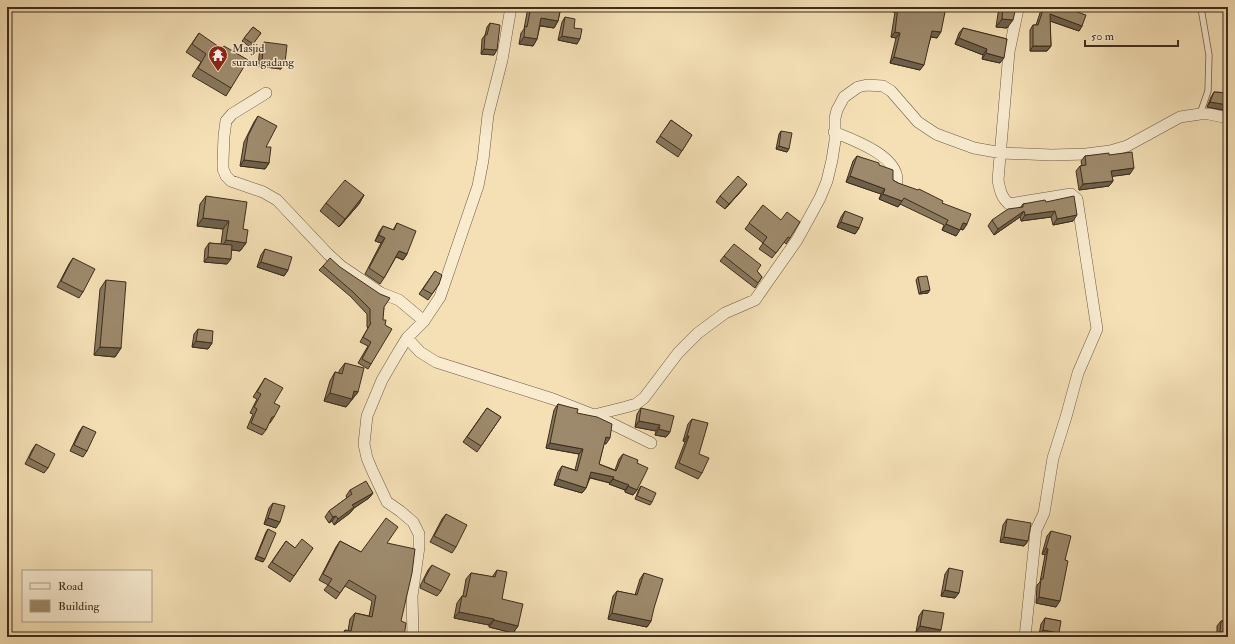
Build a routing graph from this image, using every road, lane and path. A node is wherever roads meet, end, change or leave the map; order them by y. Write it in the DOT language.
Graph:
graph roads {
  1 [pos="511,7"];
  2 [pos="1201,8"];
  3 [pos="1018,10"];
  4 [pos="266,93"];
  5 [pos="1200,114"];
  6 [pos="1228,118"];
  7 [pos="834,132"];
  8 [pos="1002,153"];
  9 [pos="897,182"];
  10 [pos="424,321"];
  11 [pos="407,338"];
  12 [pos="594,415"];
  13 [pos="651,443"];
  14 [pos="413,637"];
  15 [pos="1025,637"];
  1 -- 10 [label="street"];
  2 -- 5 [label="lane"];
  3 -- 8 [label="street"];
  4 -- 10 [label="street"];
  5 -- 6 [label="street"];
  5 -- 8 [label="street"];
  7 -- 8 [label="street"];
  7 -- 9 [label="street"];
  7 -- 12 [label="street"];
  8 -- 15 [label="street"];
  10 -- 11 [label="street"];
  11 -- 12 [label="street"];
  11 -- 14 [label="street"];
  12 -- 13 [label="street"];
}
